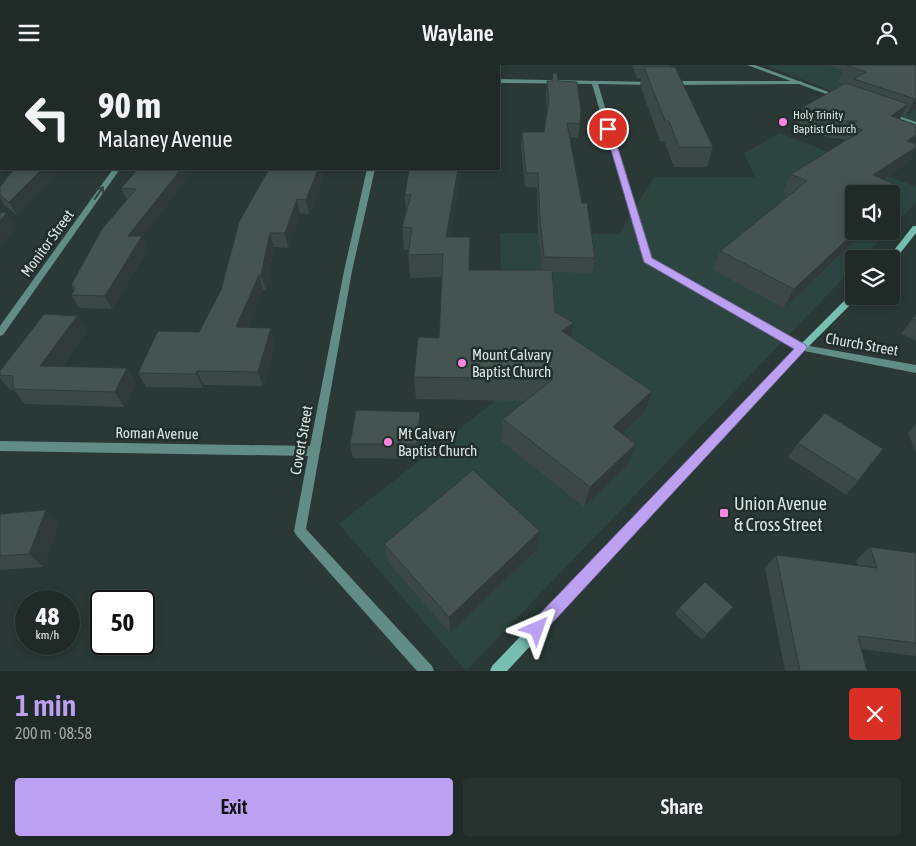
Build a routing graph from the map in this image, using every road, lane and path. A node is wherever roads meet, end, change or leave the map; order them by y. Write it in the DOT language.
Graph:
graph roads {
  1 [pos="750,65"];
  2 [pos="500,81"];
  3 [pos="594,82"];
  4 [pos="800,83"];
  5 [pos="850,101"];
  6 [pos="878,111"];
  7 [pos="916,124"];
  8 [pos="115,170"];
  9 [pos="371,170"];
  10 [pos="916,228"];
  11 [pos="898,250"];
  12 [pos="845,305"];
  13 [pos="0,333"];
  14 [pos="802,348"];
  15 [pos="916,369"];
  16 [pos="0,446"];
  17 [pos="314,451"];
  18 [pos="428,671"];
  19 [pos="497,671"];
  1 -- 4 [label="street"];
  2 -- 3 [label="street"];
  3 -- 4 [label="street"];
  3 -- 14 [label="street, Church Street"];
  4 -- 5 [label="street"];
  6 -- 7 [label="street"];
  13 -- 8 [label="street, Monitor Street, one-way"];
  9 -- 17 [label="street, Covert Street"];
  10 -- 11 [label="main road"];
  12 -- 14 [label="main road"];
  14 -- 15 [label="street, Church Street"];
  14 -- 19 [label="main road"];
  16 -- 17 [label="street, Roman Avenue"];
  17 -- 18 [label="street, Covert Street"];
}
